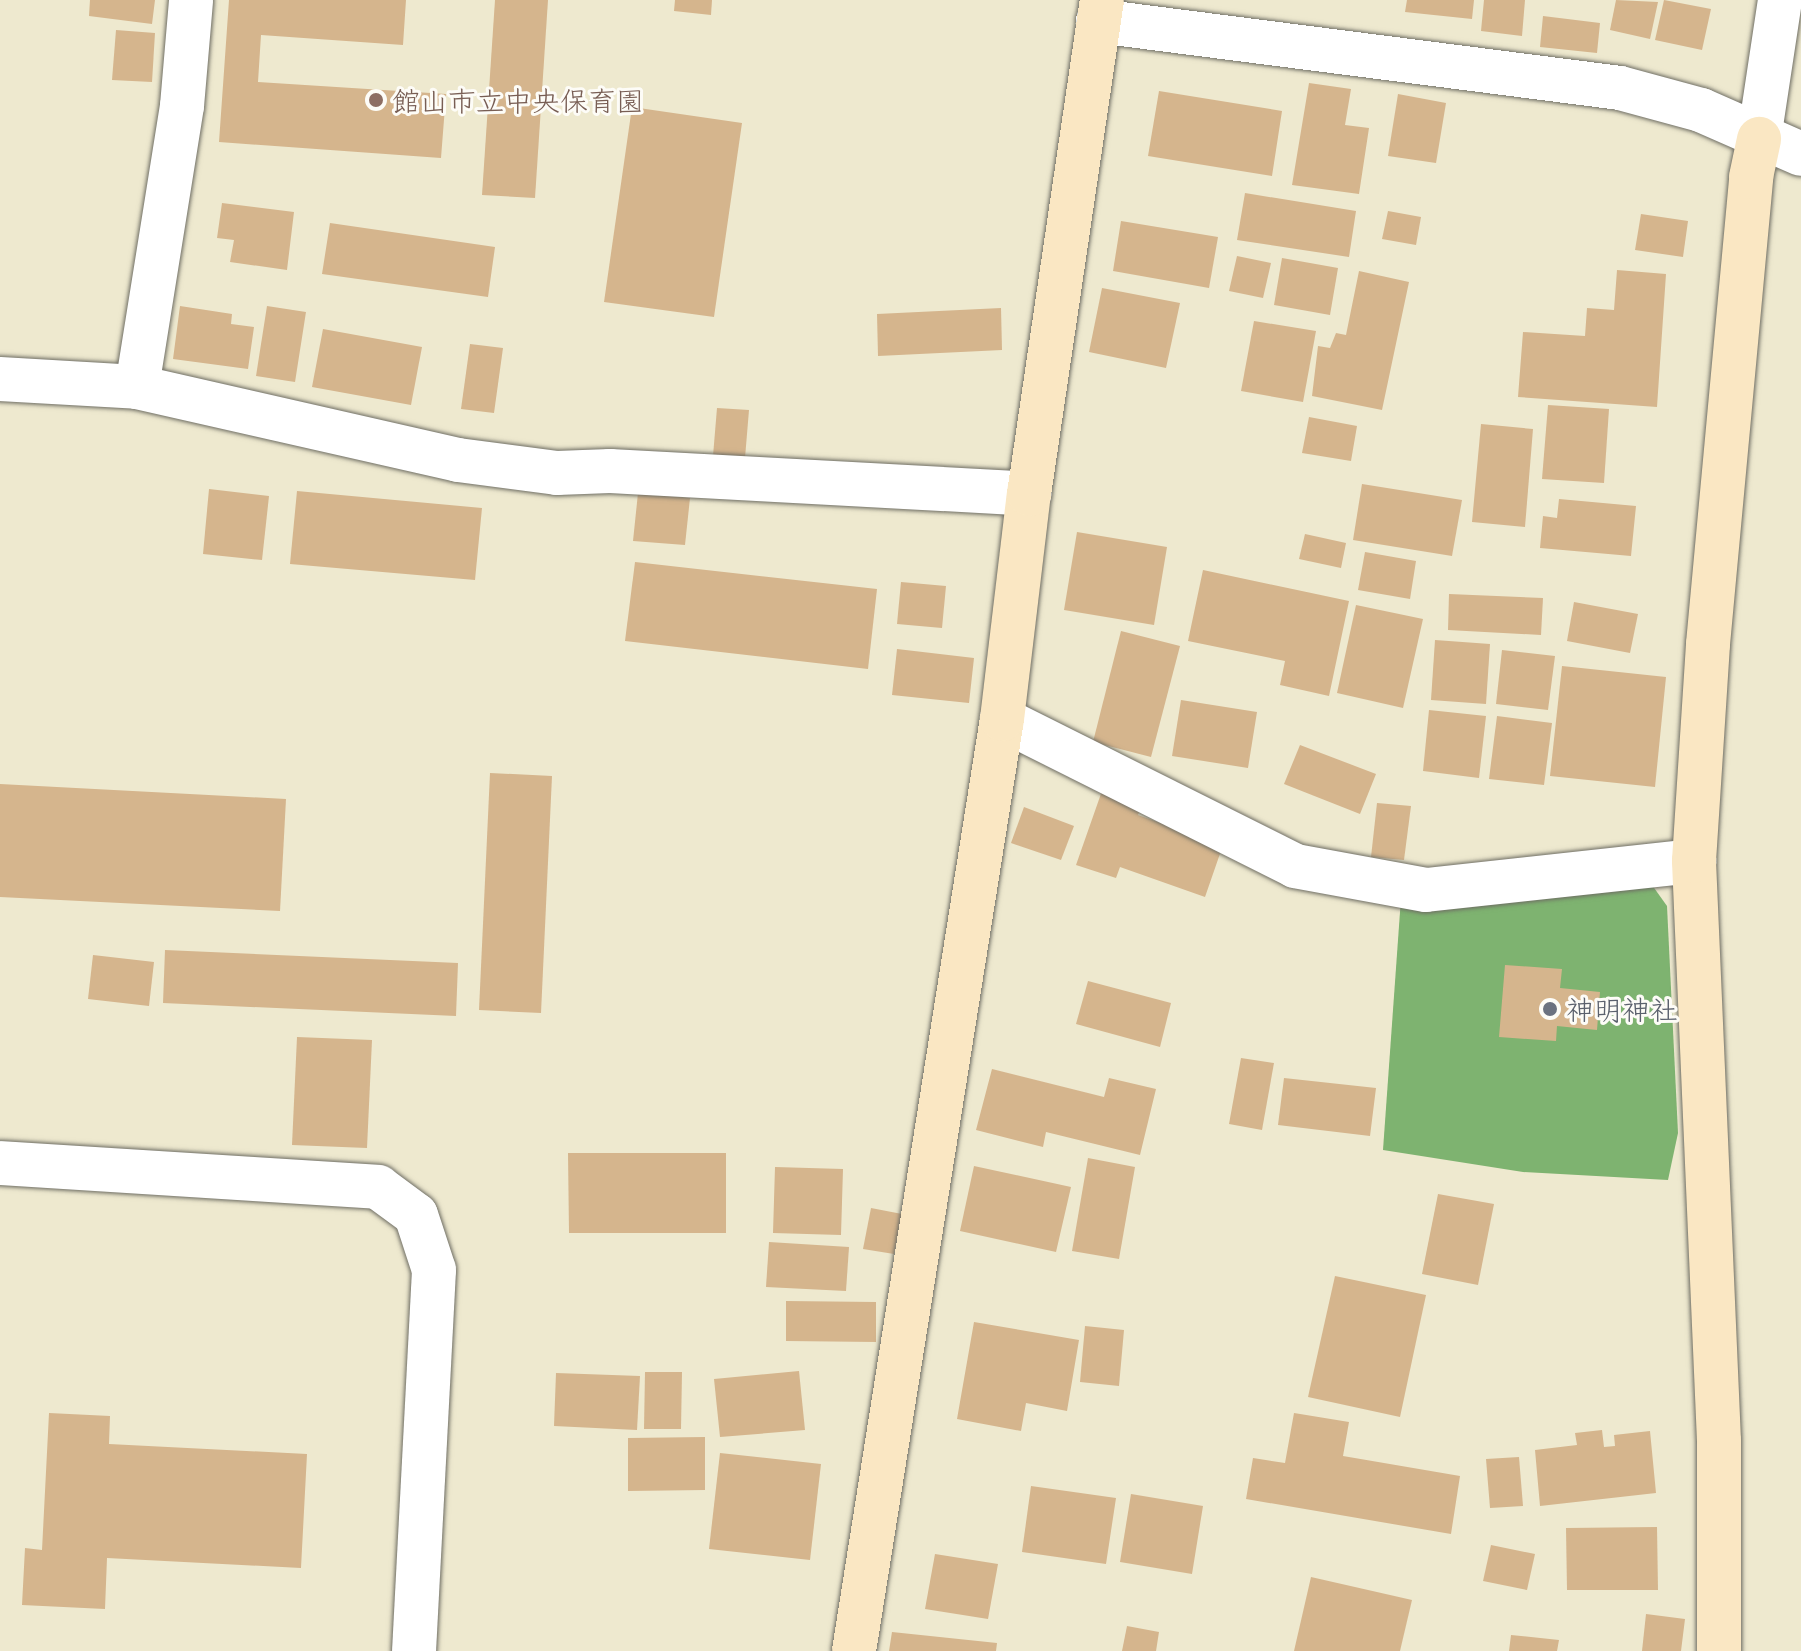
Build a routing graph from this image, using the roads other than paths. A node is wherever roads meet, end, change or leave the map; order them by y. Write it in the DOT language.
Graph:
graph roads {
  1 [pos="191,0"];
  2 [pos="1780,0"];
  3 [pos="1100,10"];
  4 [pos="1759,139"];
  5 [pos="1801,154"];
  6 [pos="0,379"];
  7 [pos="137,387"];
  8 [pos="1029,494"];
  9 [pos="1002,719"];
  10 [pos="1694,861"];
  11 [pos="0,1163"];
  12 [pos="414,1651"];
  13 [pos="854,1651"];
  14 [pos="1719,1651"];
  1 -- 7 [label="street"];
  2 -- 4 [label="street"];
  3 -- 4 [label="street"];
  3 -- 8 [label="street"];
  4 -- 5 [label="street"];
  4 -- 10 [label="street"];
  6 -- 7 [label="street"];
  7 -- 8 [label="street"];
  8 -- 9 [label="street"];
  9 -- 10 [label="street"];
  9 -- 13 [label="street"];
  10 -- 14 [label="street"];
  11 -- 12 [label="street"];
}
